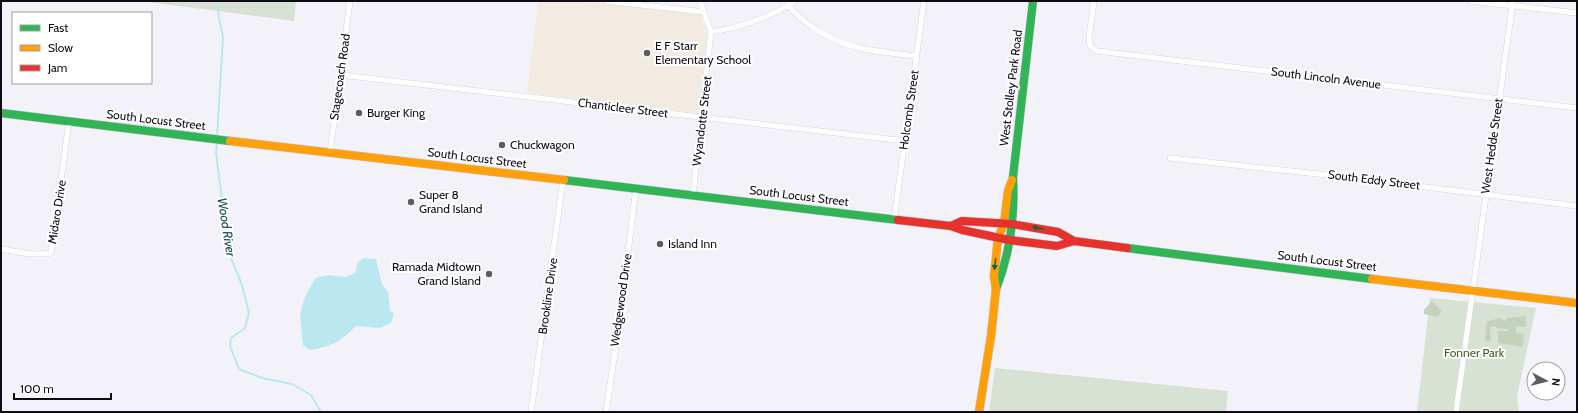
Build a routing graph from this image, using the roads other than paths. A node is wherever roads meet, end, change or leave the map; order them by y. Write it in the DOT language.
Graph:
graph roads {
  1 [pos="350,1"];
  2 [pos="606,1"];
  3 [pos="700,1"];
  4 [pos="795,1"];
  5 [pos="924,1"];
  6 [pos="1033,1"];
  7 [pos="1094,1"];
  8 [pos="1470,1"];
  9 [pos="1513,3"];
  10 [pos="788,5"];
  11 [pos="704,12"];
  12 [pos="1577,12"];
  13 [pos="711,32"];
  14 [pos="916,56"];
  15 [pos="341,75"];
  16 [pos="1499,98"];
  17 [pos="1577,108"];
  18 [pos="1,113"];
  19 [pos="702,118"];
  20 [pos="69,122"];
  21 [pos="905,141"];
  22 [pos="330,153"];
  23 [pos="1170,158"];
  24 [pos="563,180"];
  25 [pos="636,188"];
  26 [pos="1486,194"];
  27 [pos="693,196"];
  28 [pos="1577,206"];
  29 [pos="894,220"];
  30 [pos="1008,224"];
  31 [pos="951,226"];
  32 [pos="998,238"];
  33 [pos="1009,240"];
  34 [pos="1074,241"];
  35 [pos="1,249"];
  36 [pos="996,289"];
  37 [pos="1472,290"];
  38 [pos="1577,294"];
  39 [pos="1576,303"];
  40 [pos="531,412"];
  41 [pos="606,412"];
  42 [pos="979,412"];
  43 [pos="1456,412"];
  1 -- 15 [label="street, Stagecoach Road"];
  2 -- 11 [label="street"];
  3 -- 11 [label="street, Wyandotte Street"];
  4 -- 10 [label="street"];
  5 -- 14 [label="street, Holcomb Street"];
  6 -- 30 [label="main road, West Stolley Park Road"];
  7 -- 16 [label="street, South Lincoln Avenue"];
  8 -- 9 [label="street"];
  9 -- 12 [label="street"];
  9 -- 16 [label="street, West Hedde Street"];
  10 -- 13 [label="street"];
  10 -- 14 [label="street"];
  11 -- 13 [label="street, Wyandotte Street"];
  13 -- 19 [label="street, Wyandotte Street"];
  14 -- 21 [label="street, Holcomb Street"];
  15 -- 19 [label="street, Chanticleer Street"];
  15 -- 22 [label="street, Stagecoach Road"];
  16 -- 17 [label="street, South Lincoln Avenue"];
  16 -- 26 [label="street, West Hedde Street"];
  18 -- 20 [label="main road, South Locust Street"];
  19 -- 21 [label="street, Chanticleer Street"];
  19 -- 27 [label="street, Wyandotte Street"];
  20 -- 22 [label="main road, South Locust Street"];
  20 -- 35 [label="street, Midaro Drive"];
  21 -- 29 [label="street, Holcomb Street"];
  22 -- 24 [label="main road, South Locust Street"];
  23 -- 26 [label="street, South Eddy Street"];
  24 -- 25 [label="main road, South Locust Street"];
  24 -- 40 [label="street, Brookline Drive"];
  25 -- 27 [label="main road, South Locust Street"];
  25 -- 41 [label="street, Wedgewood Drive"];
  26 -- 28 [label="street, South Eddy Street"];
  26 -- 37 [label="street, West Hedde Street"];
  27 -- 29 [label="main road, South Locust Street"];
  29 -- 31 [label="main road, South Locust Street"];
  30 -- 31 [label="main road, South Locust Street"];
  30 -- 32 [label="main road, West Stolley Park Road"];
  30 -- 33 [label="main road, West Stolley Park Road"];
  34 -- 30 [label="main road, South Locust Street, one-way"];
  31 -- 32 [label="main road, South Locust Street"];
  32 -- 33 [label="main road, South Locust Street"];
  32 -- 36 [label="main road, West Stolley Park Road, one-way"];
  33 -- 34 [label="main road, South Locust Street"];
  33 -- 36 [label="main road, West Stolley Park Road"];
  34 -- 37 [label="main road, South Locust Street"];
  36 -- 42 [label="main road"];
  37 -- 39 [label="main road, South Locust Street"];
  37 -- 43 [label="street, West Hedde Street"];
  38 -- 39 [label="street"];
}
